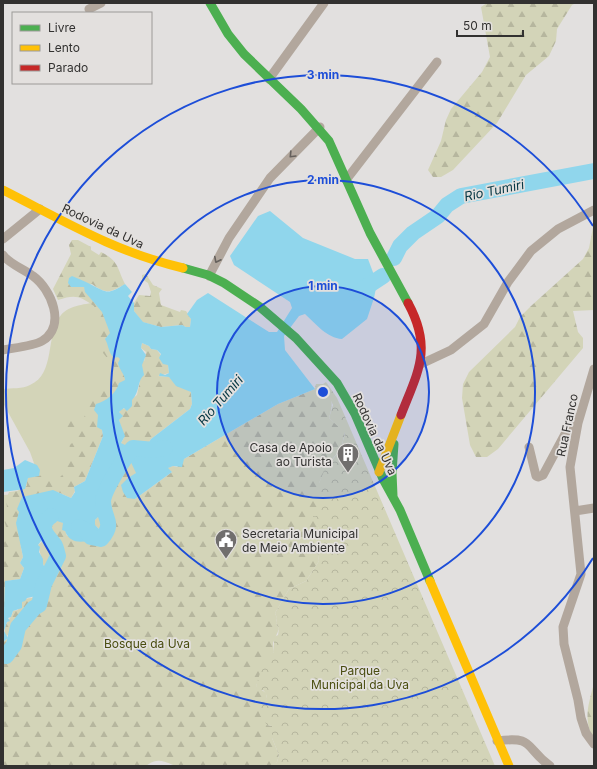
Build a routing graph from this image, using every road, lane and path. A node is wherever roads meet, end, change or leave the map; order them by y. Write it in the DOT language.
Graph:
graph roads {
  1 [pos="101,3"];
  2 [pos="210,3"];
  3 [pos="324,3"];
  4 [pos="89,9"];
  5 [pos="436,62"];
  6 [pos="269,79"];
  7 [pos="320,127"];
  8 [pos="346,180"];
  9 [pos="3,190"];
  10 [pos="40,209"];
  11 [pos="594,210"];
  12 [pos="3,239"];
  13 [pos="3,255"];
  14 [pos="209,276"];
  15 [pos="3,350"];
  16 [pos="421,364"];
  17 [pos="594,369"];
  18 [pos="579,417"];
  19 [pos="395,432"];
  20 [pos="529,446"];
  21 [pos="379,472"];
  22 [pos="393,499"];
  23 [pos="594,508"];
  24 [pos="575,511"];
  25 [pos="497,741"];
  26 [pos="594,744"];
  27 [pos="509,766"];
  28 [pos="550,766"];
  1 -- 4 [label="street"];
  2 -- 6 [label="street"];
  3 -- 6 [label="street"];
  5 -- 8 [label="street"];
  6 -- 7 [label="street"];
  7 -- 8 [label="street"];
  7 -- 14 [label="street, one-way"];
  8 -- 16 [label="street"];
  9 -- 10 [label="street, Rodovia da Uva"];
  10 -- 12 [label="street"];
  10 -- 14 [label="street, Rodovia da Uva"];
  11 -- 16 [label="street"];
  13 -- 15 [label="street"];
  14 -- 21 [label="street, Rodovia da Uva"];
  16 -- 19 [label="street"];
  17 -- 18 [label="street, Rua Franco"];
  18 -- 20 [label="street"];
  18 -- 24 [label="street, Rua Franco"];
  19 -- 21 [label="street"];
  19 -- 22 [label="street"];
  21 -- 22 [label="street, Rodovia da Uva"];
  22 -- 25 [label="street, Rodovia da Uva"];
  23 -- 24 [label="street"];
  24 -- 26 [label="street, Rua Franco"];
  25 -- 27 [label="street, Rodovia da Uva"];
  25 -- 28 [label="street"];
}
